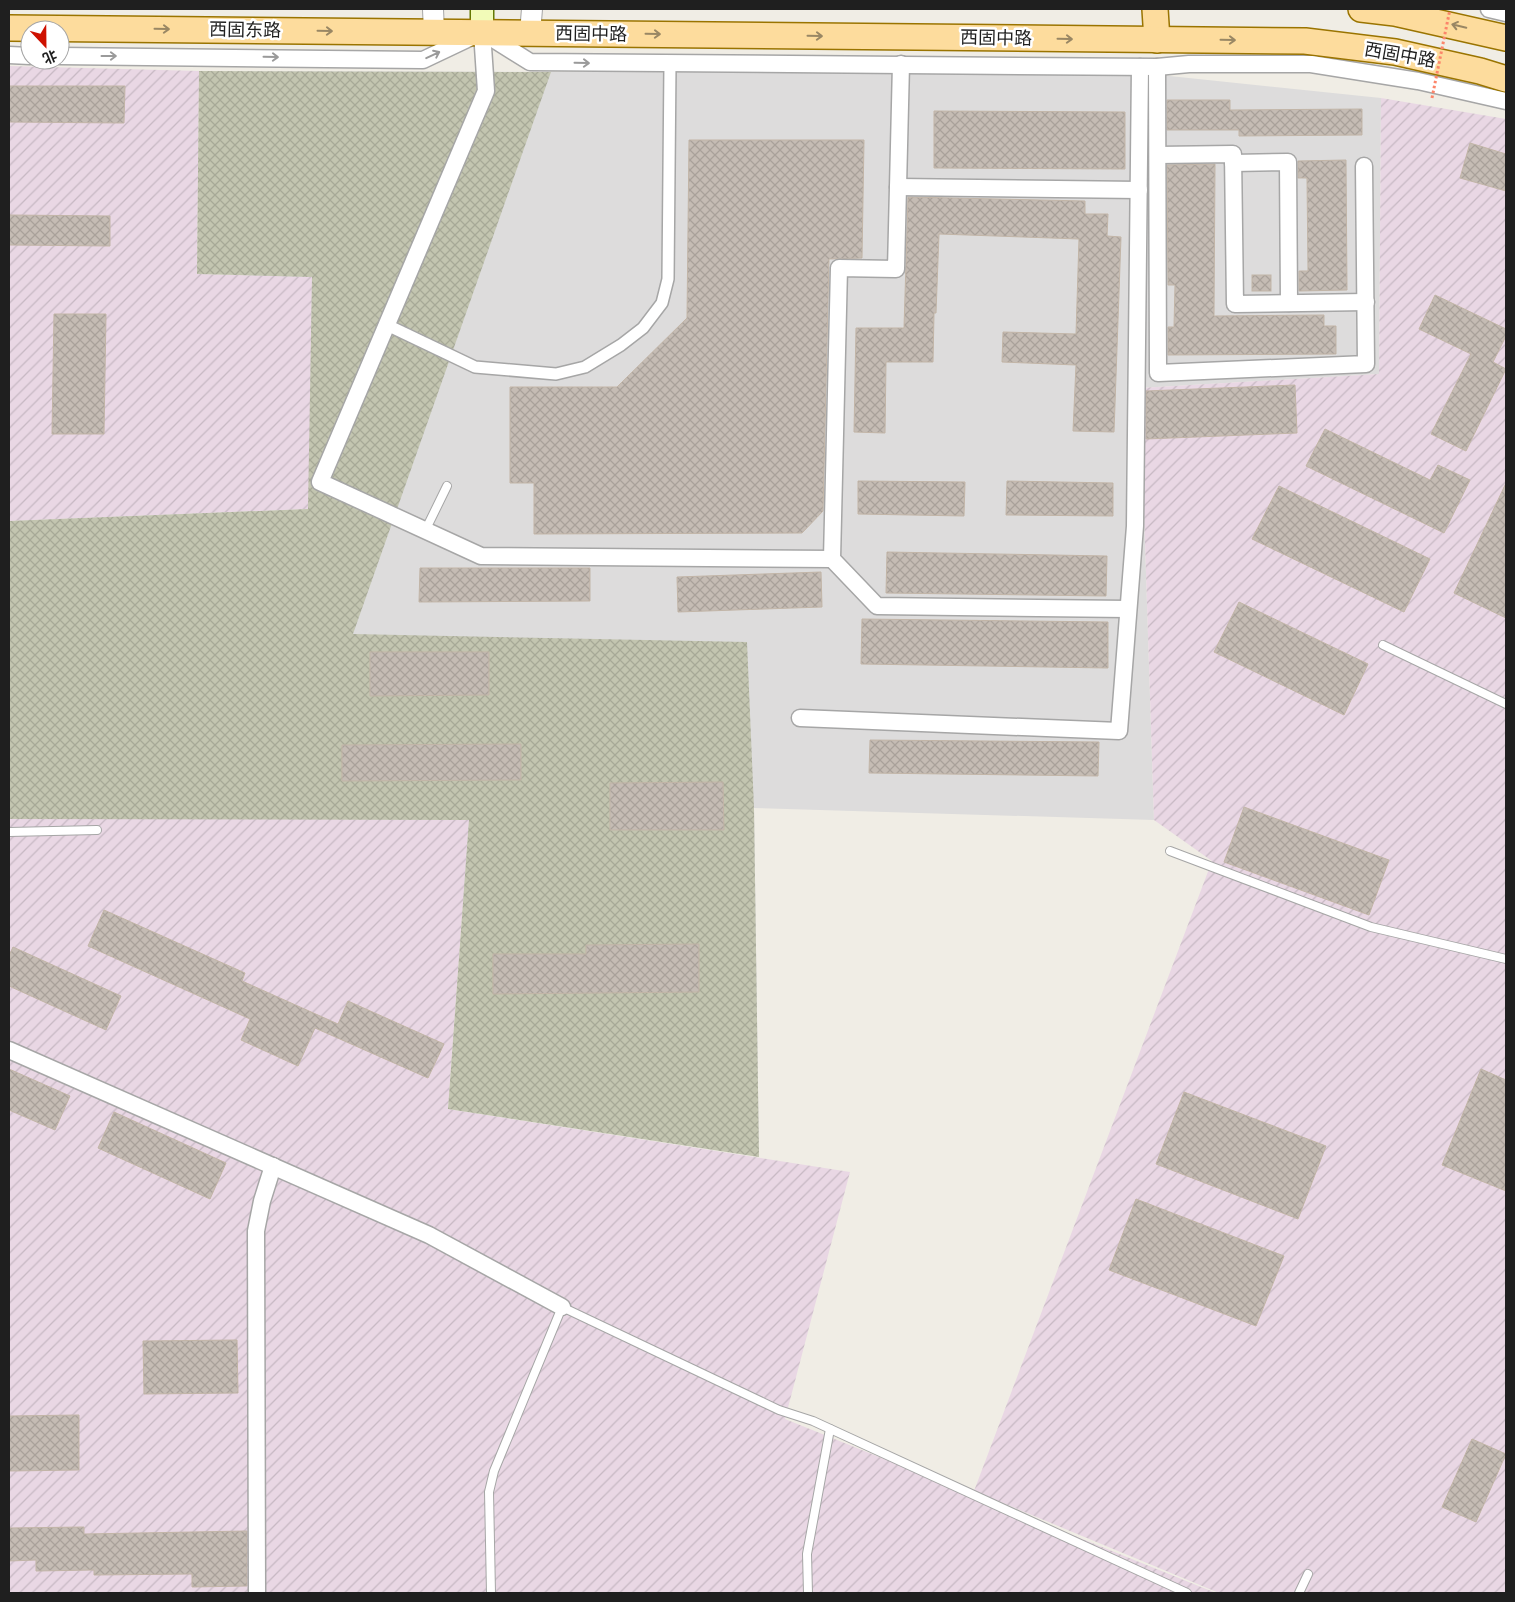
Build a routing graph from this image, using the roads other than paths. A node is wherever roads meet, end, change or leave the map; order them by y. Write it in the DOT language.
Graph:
graph roads {
  1 [pos="1155,9"];
  2 [pos="1361,9"];
  3 [pos="1489,9"];
  4 [pos="1506,13"];
  5 [pos="433,20"];
  6 [pos="482,21"];
  7 [pos="531,21"];
  8 [pos="9,28"];
  9 [pos="1506,38"];
  10 [pos="1157,40"];
  11 [pos="70,56"];
  12 [pos="670,64"];
  13 [pos="901,64"];
  14 [pos="1140,67"];
  15 [pos="1157,67"];
  16 [pos="1506,79"];
  17 [pos="1506,101"];
  18 [pos="1158,155"];
  19 [pos="1233,163"];
  20 [pos="1364,166"];
  21 [pos="898,187"];
  22 [pos="1139,190"];
  23 [pos="1366,302"];
  24 [pos="1289,303"];
  25 [pos="387,325"];
  26 [pos="447,486"];
  27 [pos="425,531"];
  28 [pos="832,558"];
  29 [pos="1128,609"];
  30 [pos="1382,645"];
  31 [pos="1506,704"];
  32 [pos="800,718"];
  33 [pos="97,830"];
  34 [pos="9,832"];
  35 [pos="1170,851"];
  36 [pos="1506,959"];
  37 [pos="9,1050"];
  38 [pos="274,1166"];
  39 [pos="562,1307"];
  40 [pos="830,1429"];
  41 [pos="1308,1574"];
  42 [pos="257,1593"];
  43 [pos="491,1593"];
  44 [pos="808,1593"];
  45 [pos="1187,1593"];
  46 [pos="1298,1593"];
  1 -- 10 [label="main road"];
  9 -- 2 [label="main road, one-way"];
  3 -- 4 [label="street"];
  5 -- 6 [label="main road, 西固东路"];
  8 -- 5 [label="main road, 西固东路, one-way"];
  6 -- 7 [label="main road, 西固中路"];
  11 -- 6 [label="street, one-way"];
  6 -- 12 [label="street, one-way"];
  6 -- 25 [label="street"];
  7 -- 10 [label="main road, 西固中路, one-way"];
  10 -- 16 [label="main road, 西固中路, one-way"];
  12 -- 13 [label="street"];
  12 -- 25 [label="street"];
  13 -- 14 [label="street"];
  13 -- 21 [label="street"];
  14 -- 15 [label="street"];
  14 -- 22 [label="street"];
  15 -- 17 [label="street"];
  15 -- 18 [label="street"];
  18 -- 19 [label="street"];
  18 -- 23 [label="street"];
  19 -- 24 [label="street"];
  19 -- 24 [label="street"];
  20 -- 23 [label="street"];
  21 -- 22 [label="street"];
  21 -- 28 [label="street"];
  22 -- 29 [label="street"];
  23 -- 24 [label="street"];
  25 -- 27 [label="street"];
  26 -- 27 [label="lane"];
  27 -- 28 [label="street"];
  28 -- 29 [label="street"];
  29 -- 32 [label="street"];
  30 -- 31 [label="lane"];
  33 -- 34 [label="lane"];
  35 -- 36 [label="lane"];
  37 -- 38 [label="street"];
  38 -- 39 [label="street"];
  38 -- 42 [label="street"];
  39 -- 40 [label="lane"];
  39 -- 43 [label="lane"];
  40 -- 44 [label="lane"];
  40 -- 45 [label="lane"];
  41 -- 46 [label="lane"];
}
